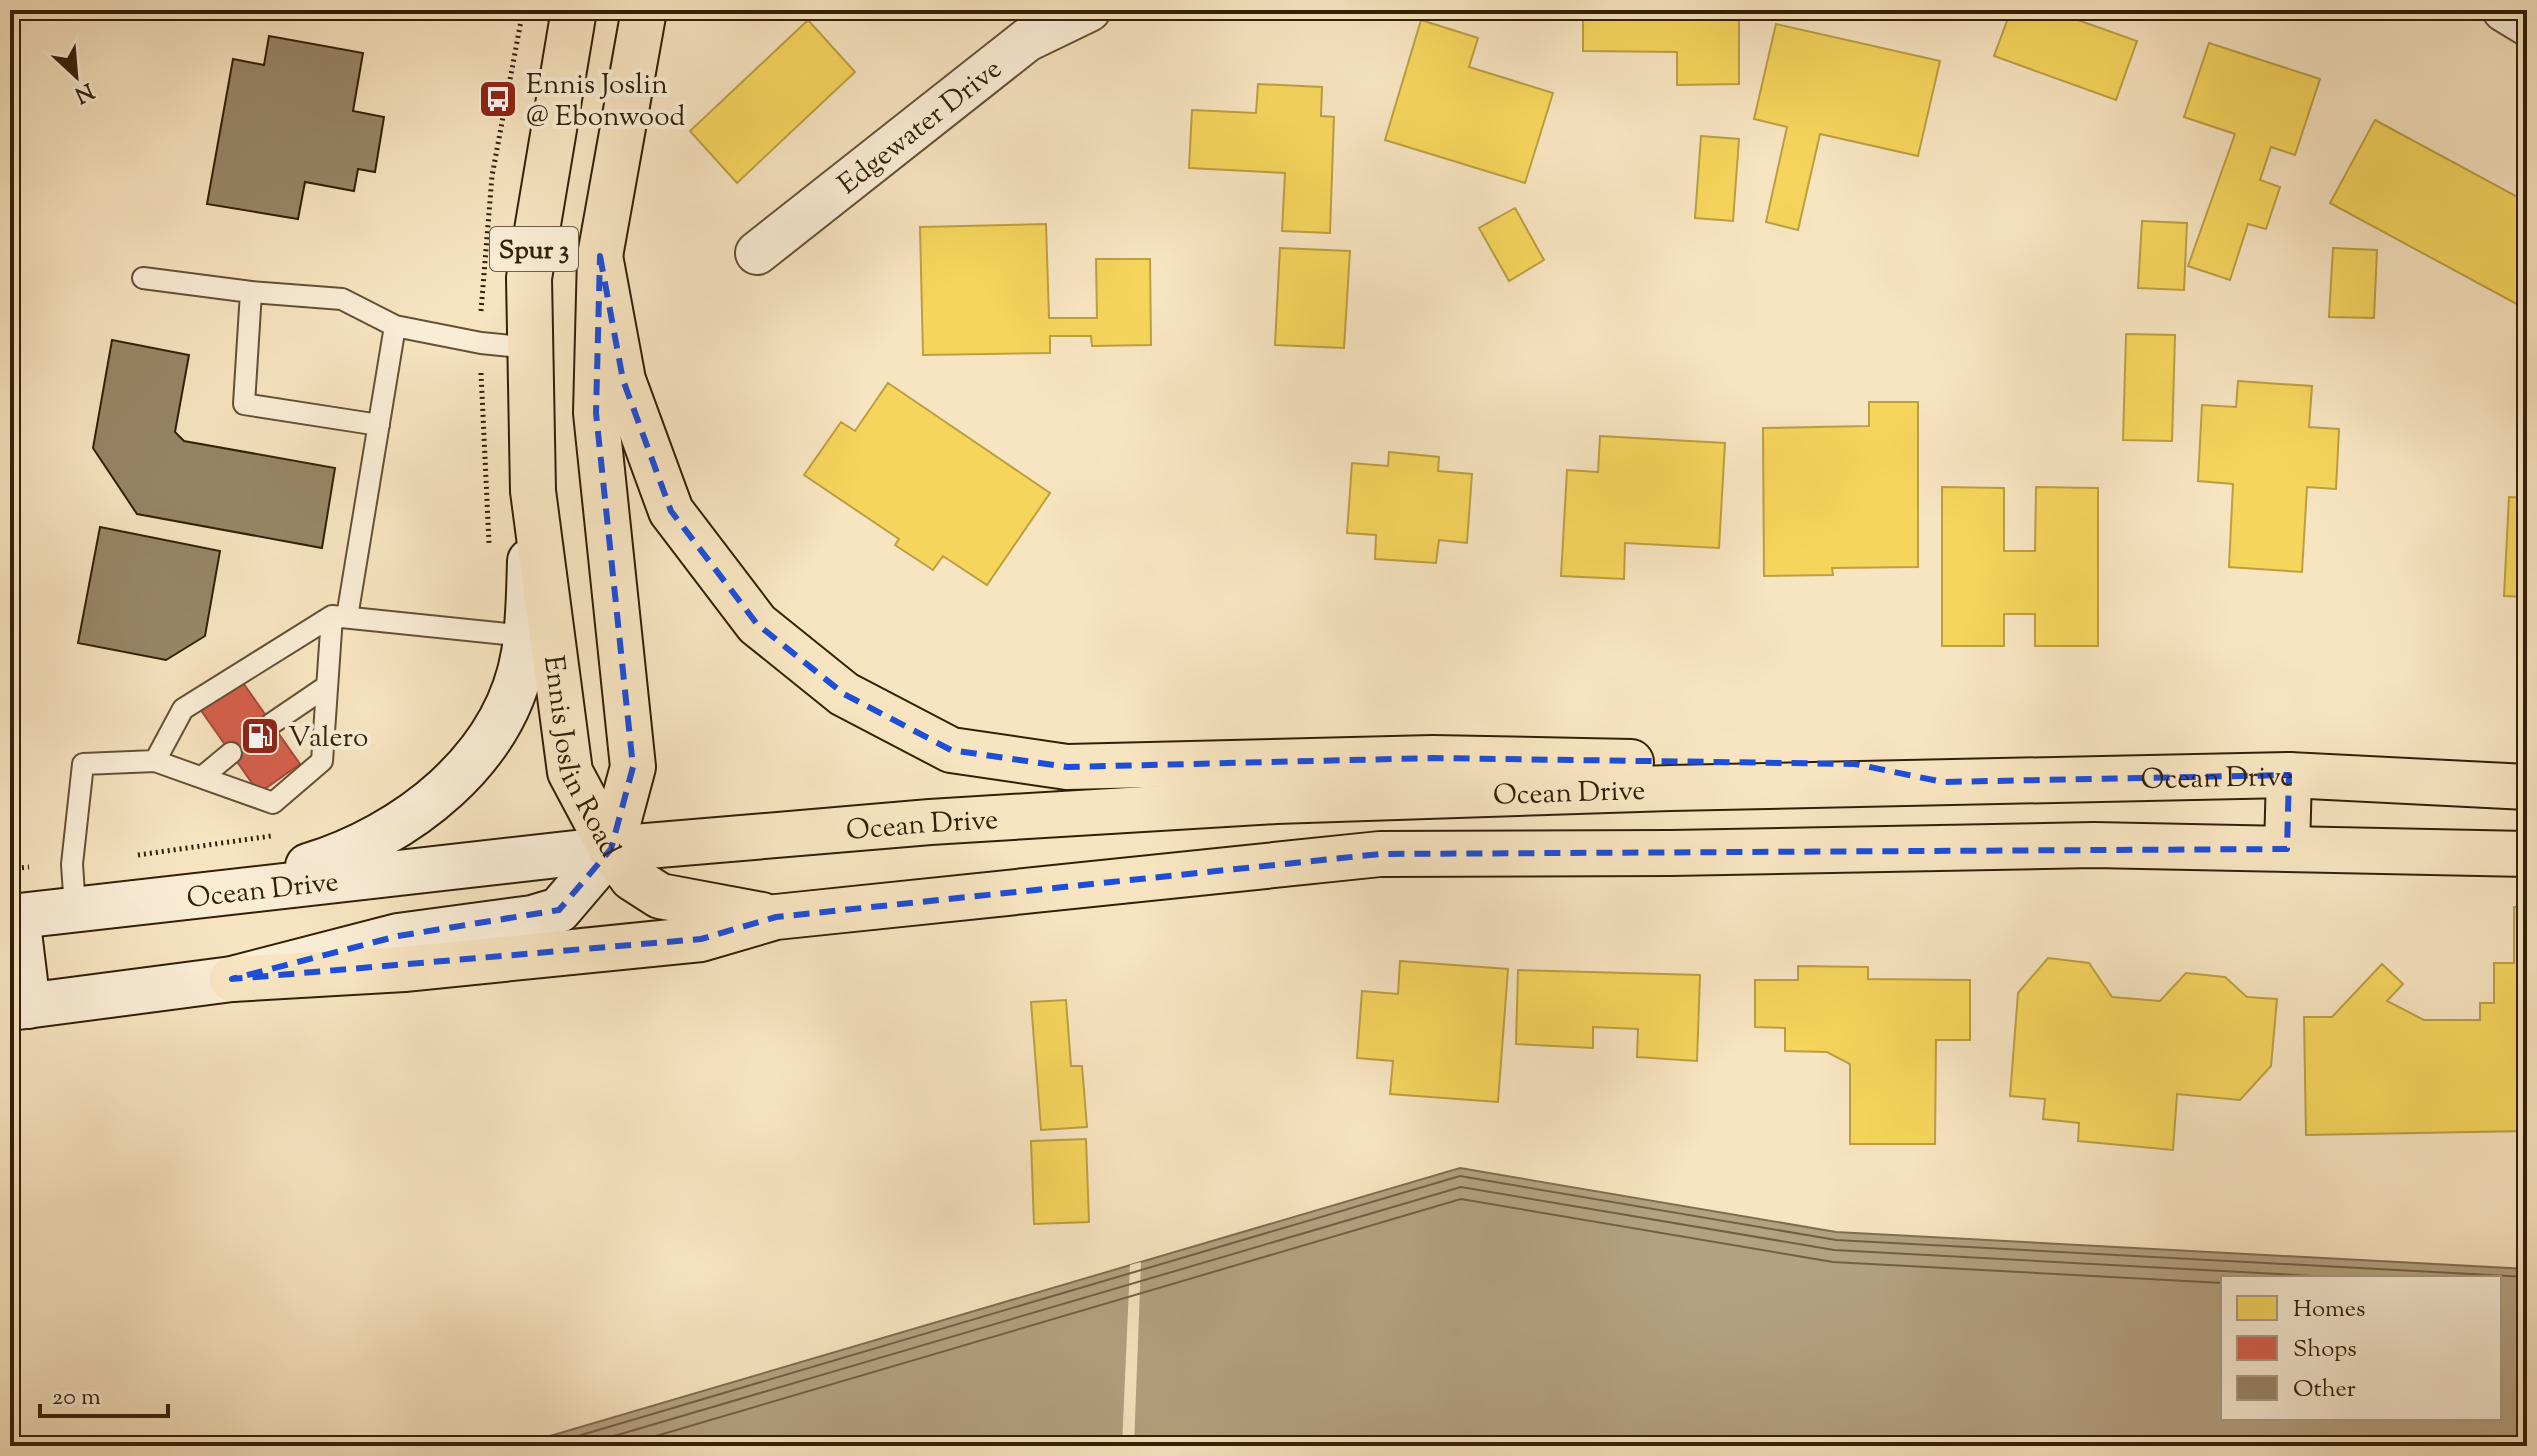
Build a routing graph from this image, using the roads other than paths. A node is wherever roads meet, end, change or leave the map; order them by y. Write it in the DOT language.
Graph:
graph roads {
  1 [pos="574,10"];
  2 [pos="644,10"];
  3 [pos="1089,10"];
  4 [pos="2504,10"];
  5 [pos="2527,24"];
  6 [pos="757,253"];
  7 [pos="600,256"];
  8 [pos="143,278"];
  9 [pos="251,292"];
  10 [pos="395,326"];
  11 [pos="531,348"];
  12 [pos="379,425"];
  13 [pos="533,491"];
  14 [pos="340,617"];
  15 [pos="526,636"];
  16 [pos="324,688"];
  17 [pos="271,724"];
  18 [pos="231,753"];
  19 [pos="155,761"];
  20 [pos="2289,775"];
  21 [pos="202,777"];
  22 [pos="2094,779"];
  23 [pos="1943,782"];
  24 [pos="2527,787"];
  25 [pos="1670,788"];
  26 [pos="2094,845"];
  27 [pos="611,849"];
  28 [pos="2287,849"];
  29 [pos="1671,853"];
  30 [pos="2527,854"];
  31 [pos="213,892"];
  32 [pos="75,909"];
  33 [pos="13,917"];
  34 [pos="776,917"];
  35 [pos="232,979"];
  36 [pos="19,1007"];
  1 -- 11 [label="main road, Ennis Joslin Road / Spur 3"];
  2 -- 7 [label="main road, Ennis Joslin Road / Spur 3"];
  3 -- 6 [label="street, Edgewater Drive"];
  4 -- 5 [label="street"];
  7 -- 23 [label="main road"];
  7 -- 27 [label="main road, Ennis Joslin Road / Spur 3"];
  8 -- 9 [label="lane"];
  9 -- 10 [label="lane"];
  9 -- 12 [label="lane"];
  10 -- 11 [label="lane"];
  10 -- 12 [label="lane"];
  11 -- 13 [label="main road, Ennis Joslin Road / Spur 3"];
  12 -- 14 [label="lane"];
  13 -- 15 [label="main road"];
  13 -- 27 [label="main road, Ennis Joslin Road / Spur 3"];
  14 -- 15 [label="lane"];
  14 -- 16 [label="lane"];
  14 -- 19 [label="lane"];
  15 -- 31 [label="main road"];
  16 -- 17 [label="lane"];
  16 -- 21 [label="lane"];
  18 -- 21 [label="lane"];
  19 -- 21 [label="lane"];
  19 -- 32 [label="lane"];
  20 -- 22 [label="main road, Ocean Drive"];
  20 -- 24 [label="main road, Ocean Drive"];
  20 -- 28 [label="main road"];
  22 -- 23 [label="main road, Ocean Drive"];
  22 -- 26 [label="main road"];
  23 -- 25 [label="main road, Ocean Drive"];
  25 -- 27 [label="main road, Ocean Drive"];
  25 -- 29 [label="main road"];
  26 -- 28 [label="main road"];
  26 -- 29 [label="main road"];
  27 -- 31 [label="main road, Ocean Drive"];
  27 -- 34 [label="main road"];
  27 -- 35 [label="main road, Spur 3"];
  28 -- 30 [label="main road"];
  29 -- 34 [label="main road"];
  31 -- 32 [label="main road, Ocean Drive"];
  32 -- 33 [label="main road, Ocean Drive"];
  33 -- 36 [label="main road"];
  34 -- 35 [label="main road"];
  35 -- 36 [label="main road, Spur 3"];
}
